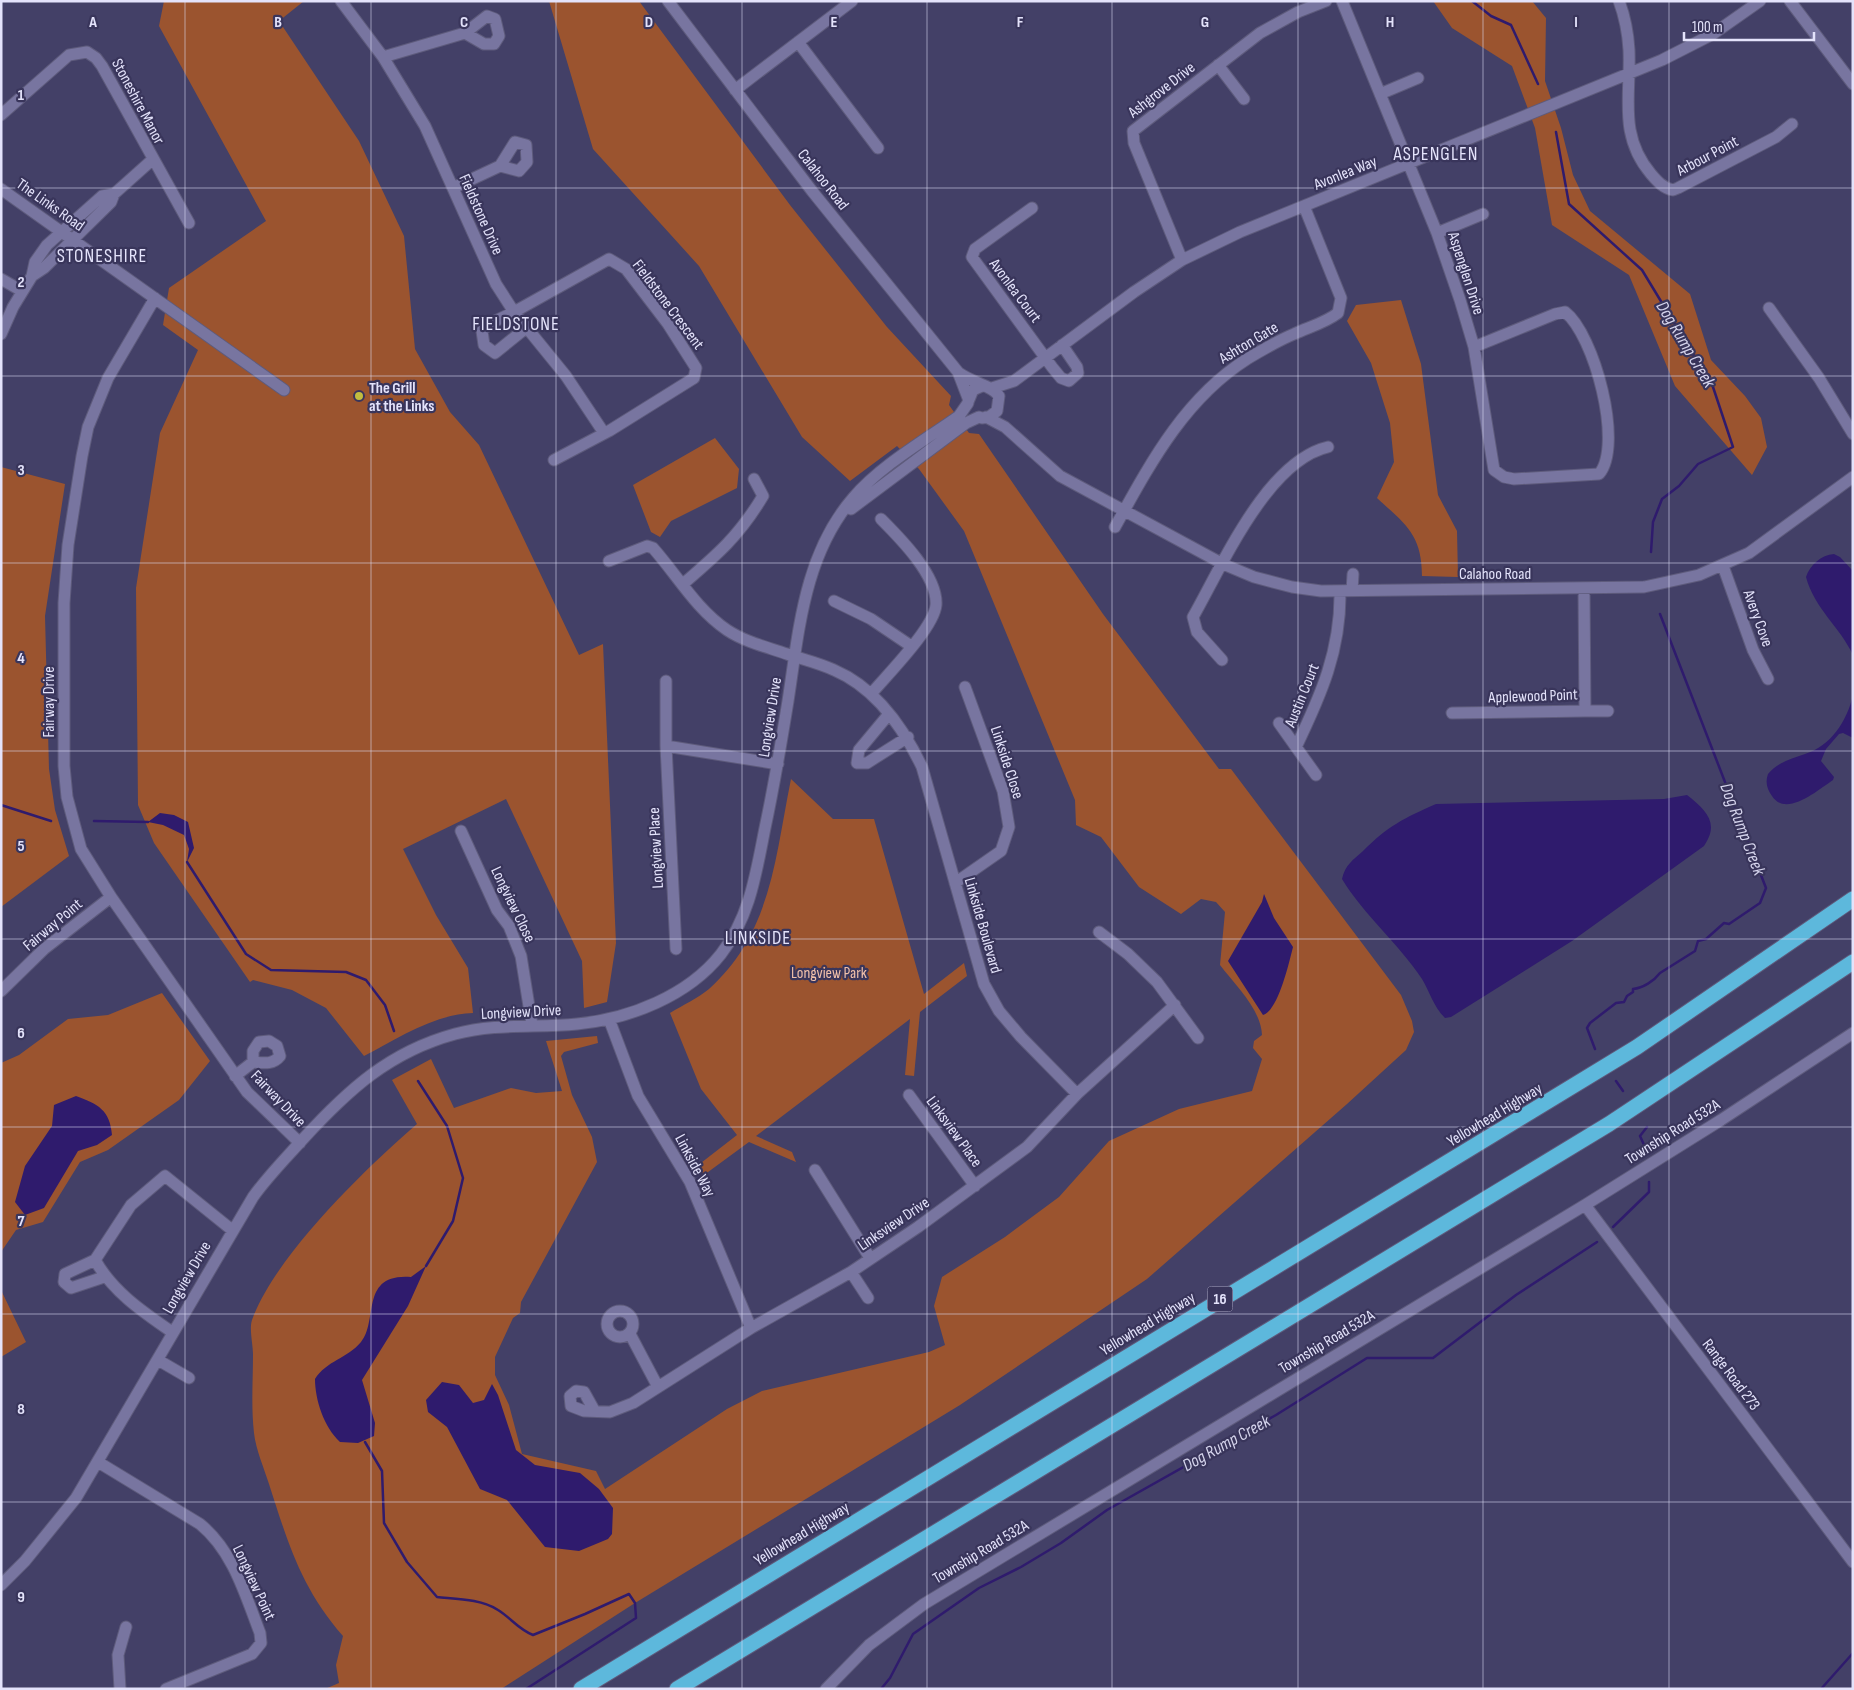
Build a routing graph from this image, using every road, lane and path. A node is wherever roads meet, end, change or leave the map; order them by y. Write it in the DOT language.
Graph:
graph roads {
  1 [pos="342,1"];
  2 [pos="668,1"];
  3 [pos="852,1"];
  4 [pos="1326,1"];
  5 [pos="1342,1"];
  6 [pos="1619,1"];
  7 [pos="1760,1"];
  8 [pos="1790,1"];
  9 [pos="464,33"];
  10 [pos="798,42"];
  11 [pos="383,57"];
  12 [pos="1218,65"];
  13 [pos="1628,74"];
  14 [pos="1851,77"];
  15 [pos="1418,78"];
  16 [pos="735,90"];
  17 [pos="1380,94"];
  18 [pos="1244,99"];
  19 [pos="1,115"];
  20 [pos="1792,124"];
  21 [pos="878,148"];
  22 [pos="152,160"];
  23 [pos="1408,163"];
  24 [pos="500,166"];
  25 [pos="453,188"];
  26 [pos="1,189"];
  27 [pos="114,194"];
  28 [pos="1304,206"];
  29 [pos="1032,208"];
  30 [pos="1483,214"];
  31 [pos="189,223"];
  32 [pos="63,232"];
  33 [pos="1437,233"];
  34 [pos="73,239"];
  35 [pos="1182,260"];
  36 [pos="32,276"];
  37 [pos="1,279"];
  38 [pos="22,291"];
  39 [pos="155,298"];
  40 [pos="1769,308"];
  41 [pos="514,312"];
  42 [pos="526,328"];
  43 [pos="1,334"];
  44 [pos="1062,345"];
  45 [pos="1474,347"];
  46 [pos="1046,357"];
  47 [pos="958,372"];
  48 [pos="1014,381"];
  49 [pos="987,387"];
  50 [pos="284,390"];
  51 [pos="968,401"];
  52 [pos="999,403"];
  53 [pos="983,417"];
  54 [pos="1005,427"];
  55 [pos="604,433"];
  56 [pos="1853,434"];
  57 [pos="1328,448"];
  58 [pos="554,460"];
  59 [pos="1853,477"];
  60 [pos="754,479"];
  61 [pos="1124,510"];
  62 [pos="840,517"];
  63 [pos="882,519"];
  64 [pos="1115,527"];
  65 [pos="609,561"];
  66 [pos="1223,564"];
  67 [pos="1723,566"];
  68 [pos="1353,574"];
  69 [pos="682,584"];
  70 [pos="1584,589"];
  71 [pos="1340,591"];
  72 [pos="1352,591"];
  73 [pos="834,601"];
  74 [pos="912,646"];
  75 [pos="794,657"];
  76 [pos="1222,660"];
  77 [pos="1768,679"];
  78 [pos="666,681"];
  79 [pos="965,687"];
  80 [pos="871,694"];
  81 [pos="1585,711"];
  82 [pos="1608,711"];
  83 [pos="1452,713"];
  84 [pos="889,714"];
  85 [pos="1279,724"];
  86 [pos="908,737"];
  87 [pos="666,746"];
  88 [pos="1296,748"];
  89 [pos="778,764"];
  90 [pos="1316,775"];
  91 [pos="461,831"];
  92 [pos="955,882"];
  93 [pos="107,900"];
  94 [pos="1853,900"];
  95 [pos="1099,932"];
  96 [pos="676,949"];
  97 [pos="1853,962"];
  98 [pos="1,991"];
  99 [pos="1175,1005"];
  100 [pos="609,1019"];
  101 [pos="532,1025"];
  102 [pos="1853,1033"];
  103 [pos="1198,1038"];
  104 [pos="253,1062"];
  105 [pos="235,1076"];
  106 [pos="1077,1094"];
  107 [pos="909,1095"];
  108 [pos="300,1143"];
  109 [pos="815,1170"];
  110 [pos="975,1186"];
  111 [pos="1585,1205"];
  112 [pos="232,1230"];
  113 [pos="870,1258"];
  114 [pos="95,1260"];
  115 [pos="851,1272"];
  116 [pos="104,1277"];
  117 [pos="868,1298"];
  118 [pos="751,1328"];
  119 [pos="172,1332"];
  120 [pos="630,1334"];
  121 [pos="158,1360"];
  122 [pos="189,1378"];
  123 [pos="658,1387"];
  124 [pos="594,1410"];
  125 [pos="98,1462"];
  126 [pos="1853,1562"];
  127 [pos="1,1586"];
  128 [pos="126,1627"];
  129 [pos="120,1689"];
  130 [pos="166,1689"];
  131 [pos="581,1689"];
  132 [pos="677,1689"];
  133 [pos="826,1689"];
  1 -- 11 [label="street, Fieldstone Drive"];
  2 -- 16 [label="street, Calahoo Road"];
  3 -- 10 [label="street"];
  4 -- 12 [label="street, Ashgrove Drive"];
  5 -- 17 [label="street, Aspenglen Drive"];
  6 -- 13 [label="street"];
  7 -- 13 [label="street, Avonlea Way"];
  8 -- 14 [label="street"];
  9 -- 11 [label="street"];
  10 -- 16 [label="street"];
  10 -- 21 [label="street"];
  11 -- 25 [label="street, Fieldstone Drive"];
  12 -- 18 [label="street"];
  12 -- 35 [label="street, Ashgrove Drive"];
  13 -- 20 [label="street, Arbour Point"];
  13 -- 23 [label="street, Avonlea Way"];
  15 -- 17 [label="street"];
  16 -- 47 [label="street, Calahoo Road"];
  17 -- 23 [label="street, Aspenglen Drive"];
  19 -- 22 [label="street, Stoneshire Manor"];
  22 -- 27 [label="street, Stoneshire Manor"];
  22 -- 31 [label="street, Stoneshire Manor"];
  23 -- 28 [label="street, Avonlea Way"];
  23 -- 33 [label="street, Aspenglen Drive"];
  24 -- 25 [label="street"];
  25 -- 41 [label="street, Fieldstone Drive"];
  26 -- 32 [label="street, The Links Road"];
  27 -- 32 [label="street, Stoneshire Manor"];
  27 -- 34 [label="street, Stoneshire Manor"];
  28 -- 35 [label="street, Avonlea Way"];
  28 -- 61 [label="street, Ashton Gate"];
  29 -- 46 [label="street, Avonlea Court"];
  30 -- 33 [label="street"];
  32 -- 34 [label="street, The Links Road"];
  32 -- 36 [label="street, Stoneshire Manor"];
  33 -- 45 [label="street, Aspenglen Drive"];
  34 -- 36 [label="street, Stoneshire Manor"];
  34 -- 39 [label="street, The Links Road"];
  35 -- 44 [label="street, Avonlea Way"];
  36 -- 38 [label="street"];
  37 -- 38 [label="street"];
  38 -- 43 [label="street"];
  39 -- 50 [label="street, The Links Road"];
  39 -- 93 [label="street, Fairway Drive"];
  40 -- 56 [label="street"];
  41 -- 42 [label="street, Fieldstone Drive"];
  41 -- 42 [label="street"];
  41 -- 55 [label="street, Fieldstone Crescent"];
  42 -- 55 [label="street, Fieldstone Drive"];
  44 -- 46 [label="street, Avonlea Way"];
  44 -- 46 [label="street"];
  45 -- 45 [label="street, Aspenglen Drive"];
  46 -- 48 [label="street, Avonlea Way"];
  47 -- 49 [label="street, Calahoo Road"];
  47 -- 51 [label="street, Calahoo Road"];
  48 -- 49 [label="street, Avonlea Way"];
  48 -- 52 [label="street, Avonlea Way"];
  49 -- 51 [label="street"];
  49 -- 52 [label="street"];
  51 -- 53 [label="street"];
  51 -- 62 [label="street, Longview Drive"];
  52 -- 53 [label="street"];
  52 -- 54 [label="street"];
  53 -- 54 [label="street, Calahoo Road"];
  53 -- 62 [label="street, Longview Drive"];
  54 -- 61 [label="street, Calahoo Road"];
  55 -- 58 [label="street"];
  57 -- 66 [label="street"];
  59 -- 67 [label="street, Calahoo Road"];
  60 -- 69 [label="street"];
  61 -- 64 [label="street"];
  61 -- 66 [label="street, Calahoo Road"];
  62 -- 75 [label="street, Longview Drive"];
  63 -- 74 [label="street"];
  65 -- 69 [label="street, Linkside Boulevard"];
  66 -- 71 [label="street, Calahoo Road"];
  66 -- 76 [label="street"];
  67 -- 70 [label="street, Calahoo Road"];
  67 -- 77 [label="street, Avery Cove"];
  68 -- 72 [label="street"];
  69 -- 75 [label="street, Linkside Boulevard"];
  70 -- 72 [label="street, Calahoo Road"];
  70 -- 81 [label="street, Applewood Point"];
  71 -- 72 [label="street, Calahoo Road"];
  71 -- 88 [label="street, Austin Court"];
  73 -- 74 [label="street"];
  74 -- 80 [label="street"];
  75 -- 80 [label="street, Linkside Boulevard"];
  75 -- 89 [label="street, Longview Drive"];
  78 -- 87 [label="street, Longview Place"];
  79 -- 92 [label="street, Linkside Close"];
  80 -- 84 [label="street, Linkside Boulevard"];
  81 -- 82 [label="street"];
  81 -- 83 [label="street, Applewood Point"];
  84 -- 86 [label="street, Linkside Boulevard"];
  84 -- 86 [label="street"];
  85 -- 88 [label="street"];
  86 -- 92 [label="street, Linkside Boulevard"];
  87 -- 89 [label="street"];
  87 -- 96 [label="street, Longview Place"];
  88 -- 90 [label="street, Austin Court"];
  89 -- 100 [label="street, Longview Drive"];
  91 -- 101 [label="street, Longview Close"];
  92 -- 106 [label="street, Linkside Boulevard"];
  93 -- 98 [label="street, Fairway Point"];
  93 -- 105 [label="street, Fairway Drive"];
  94 -- 131 [label="highway, Yellowhead Highway / 16"];
  95 -- 99 [label="street"];
  97 -- 132 [label="highway"];
  99 -- 103 [label="street"];
  99 -- 106 [label="street, Linksview Drive"];
  100 -- 101 [label="street, Longview Drive"];
  100 -- 118 [label="street, Linkside Way"];
  101 -- 108 [label="street, Longview Drive"];
  102 -- 111 [label="street, Township Road 532A"];
  104 -- 105 [label="street, Fairway Drive"];
  105 -- 108 [label="street, Fairway Drive"];
  106 -- 110 [label="street, Linksview Drive"];
  107 -- 110 [label="street, Linksview Place"];
  108 -- 112 [label="street, Longview Drive"];
  109 -- 113 [label="street"];
  110 -- 113 [label="street, Linksview Drive"];
  111 -- 126 [label="street, Range Road 273"];
  111 -- 133 [label="street, Township Road 532A"];
  112 -- 114 [label="street"];
  112 -- 119 [label="street, Longview Drive"];
  113 -- 115 [label="street, Linksview Drive"];
  114 -- 116 [label="street"];
  114 -- 116 [label="street"];
  115 -- 117 [label="street"];
  115 -- 118 [label="street, Linksview Drive"];
  116 -- 119 [label="street"];
  118 -- 123 [label="street, Linksview Drive"];
  119 -- 121 [label="street, Longview Drive"];
  120 -- 123 [label="street"];
  121 -- 122 [label="street"];
  121 -- 125 [label="street, Longview Drive"];
  123 -- 124 [label="street, Linksview Drive"];
  125 -- 127 [label="street, Longview Drive"];
  125 -- 130 [label="street, Longview Point"];
  128 -- 129 [label="street"];
}
